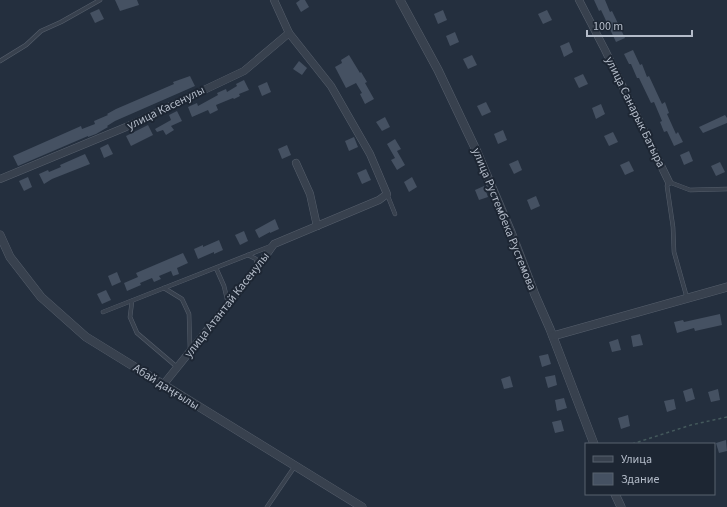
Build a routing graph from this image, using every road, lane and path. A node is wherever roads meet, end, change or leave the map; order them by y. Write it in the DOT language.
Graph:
graph roads {
  1 [pos="100,0"];
  2 [pos="274,0"];
  3 [pos="400,0"];
  4 [pos="579,0"];
  5 [pos="289,33"];
  6 [pos="0,62"];
  7 [pos="296,163"];
  8 [pos="0,179"];
  9 [pos="669,182"];
  10 [pos="727,189"];
  11 [pos="387,194"];
  12 [pos="395,214"];
  13 [pos="317,226"];
  14 [pos="0,235"];
  15 [pos="274,244"];
  16 [pos="248,255"];
  17 [pos="216,268"];
  18 [pos="257,268"];
  19 [pos="727,287"];
  20 [pos="164,288"];
  21 [pos="687,298"];
  22 [pos="132,300"];
  23 [pos="229,304"];
  24 [pos="103,312"];
  25 [pos="553,336"];
  26 [pos="191,352"];
  27 [pos="178,367"];
  28 [pos="163,386"];
  29 [pos="727,417"];
  30 [pos="594,443"];
  31 [pos="635,443"];
  32 [pos="295,466"];
  33 [pos="615,495"];
  34 [pos="266,507"];
  35 [pos="362,507"];
  36 [pos="621,507"];
  1 -- 6 [label="lane"];
  2 -- 5 [label="street"];
  3 -- 25 [label="street, улица Рустембека Рустемова"];
  4 -- 9 [label="street, улица Санарык Батыра"];
  5 -- 8 [label="street, улица Касенулы"];
  5 -- 11 [label="street"];
  7 -- 13 [label="street"];
  9 -- 10 [label="lane"];
  9 -- 21 [label="lane"];
  11 -- 12 [label="lane"];
  11 -- 13 [label="street, улица Атантай Касенулы"];
  13 -- 15 [label="street, улица Атантай Касенулы"];
  14 -- 28 [label="street, Абай даңғылы"];
  15 -- 16 [label="lane"];
  15 -- 18 [label="street, улица Атантай Касенулы"];
  16 -- 17 [label="lane"];
  16 -- 18 [label="lane"];
  17 -- 20 [label="lane"];
  17 -- 23 [label="lane"];
  18 -- 23 [label="street, улица Атантай Касенулы"];
  19 -- 21 [label="street"];
  20 -- 22 [label="lane"];
  20 -- 26 [label="lane"];
  21 -- 25 [label="street"];
  22 -- 24 [label="lane"];
  22 -- 27 [label="lane"];
  23 -- 26 [label="street, улица Атантай Касенулы"];
  25 -- 30 [label="street, улица Рустембека Рустемова"];
  26 -- 27 [label="street, улица Атантай Касенулы"];
  27 -- 28 [label="street, улица Атантай Касенулы"];
  28 -- 32 [label="street, Абай даңғылы"];
  29 -- 31 [label="path"];
  32 -- 34 [label="lane"];
  32 -- 35 [label="street, Абай даңғылы"];
  33 -- 36 [label="street"];
}
